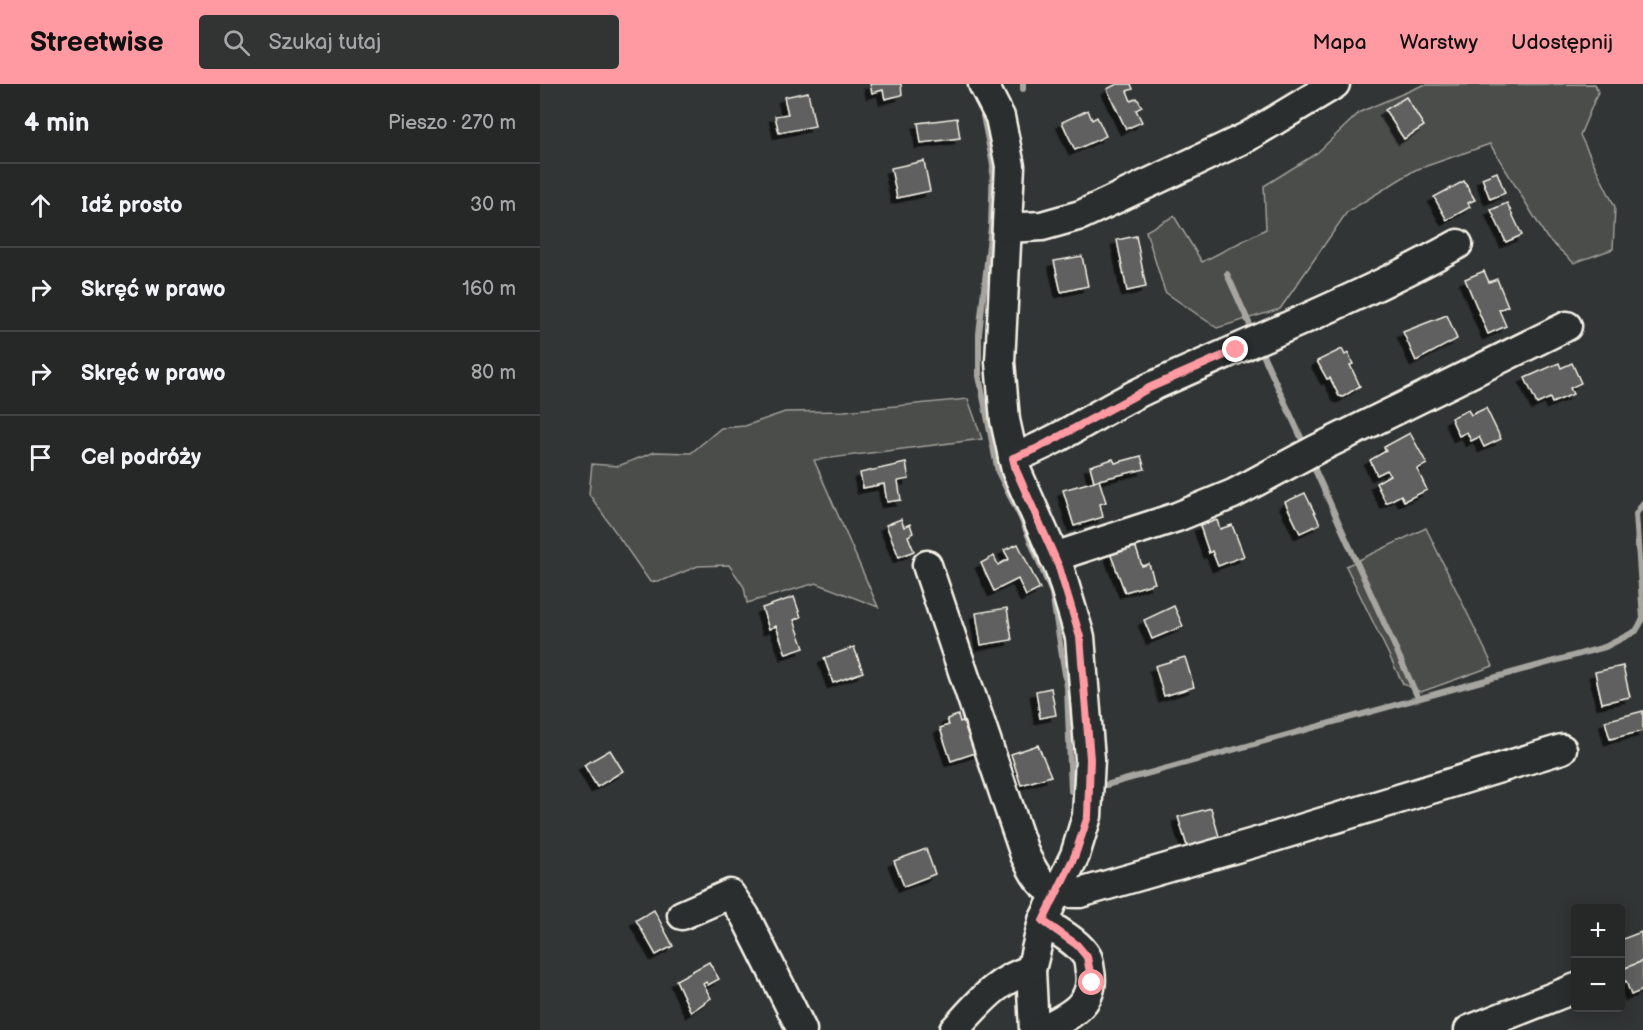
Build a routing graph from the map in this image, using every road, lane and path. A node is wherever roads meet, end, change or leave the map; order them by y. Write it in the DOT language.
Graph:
graph roads {
  1 [pos="983,84"];
  2 [pos="1335,84"];
  3 [pos="1006,228"];
  4 [pos="1458,244"];
  5 [pos="1567,326"];
  6 [pos="1013,458"];
  7 [pos="1054,556"];
  8 [pos="927,565"];
  9 [pos="1562,748"];
  10 [pos="1056,894"];
  11 [pos="682,915"];
  12 [pos="1043,921"];
  13 [pos="1031,970"];
  14 [pos="1571,990"];
  15 [pos="802,1030"];
  16 [pos="954,1030"];
  17 [pos="1034,1030"];
  18 [pos="1041,1030"];
  19 [pos="1469,1030"];
  1 -- 3 [label="street"];
  2 -- 3 [label="street"];
  3 -- 6 [label="street"];
  4 -- 6 [label="street"];
  5 -- 7 [label="street"];
  6 -- 7 [label="street"];
  7 -- 10 [label="street"];
  8 -- 10 [label="street"];
  9 -- 10 [label="street"];
  10 -- 12 [label="street"];
  11 -- 15 [label="street"];
  12 -- 13 [label="street"];
  12 -- 18 [label="street"];
  13 -- 16 [label="street"];
  13 -- 17 [label="street"];
  14 -- 19 [label="street"];
}
